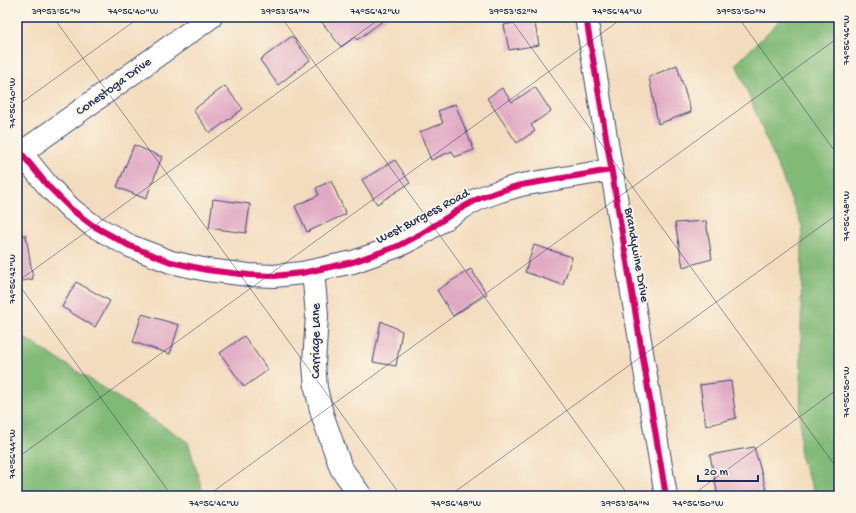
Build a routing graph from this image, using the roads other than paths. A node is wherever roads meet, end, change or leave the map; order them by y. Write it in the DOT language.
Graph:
graph roads {
  1 [pos="211,17"];
  2 [pos="586,17"];
  3 [pos="19,152"];
  4 [pos="611,170"];
  5 [pos="313,271"];
  6 [pos="360,496"];
  7 [pos="666,496"];
  1 -- 3 [label="street, Conestoga Drive"];
  2 -- 4 [label="street, Brandywine Drive"];
  3 -- 5 [label="street, West Burgess Road"];
  4 -- 5 [label="street, West Burgess Road"];
  4 -- 7 [label="street, Brandywine Drive"];
  5 -- 6 [label="street, Carriage Lane"];
}
